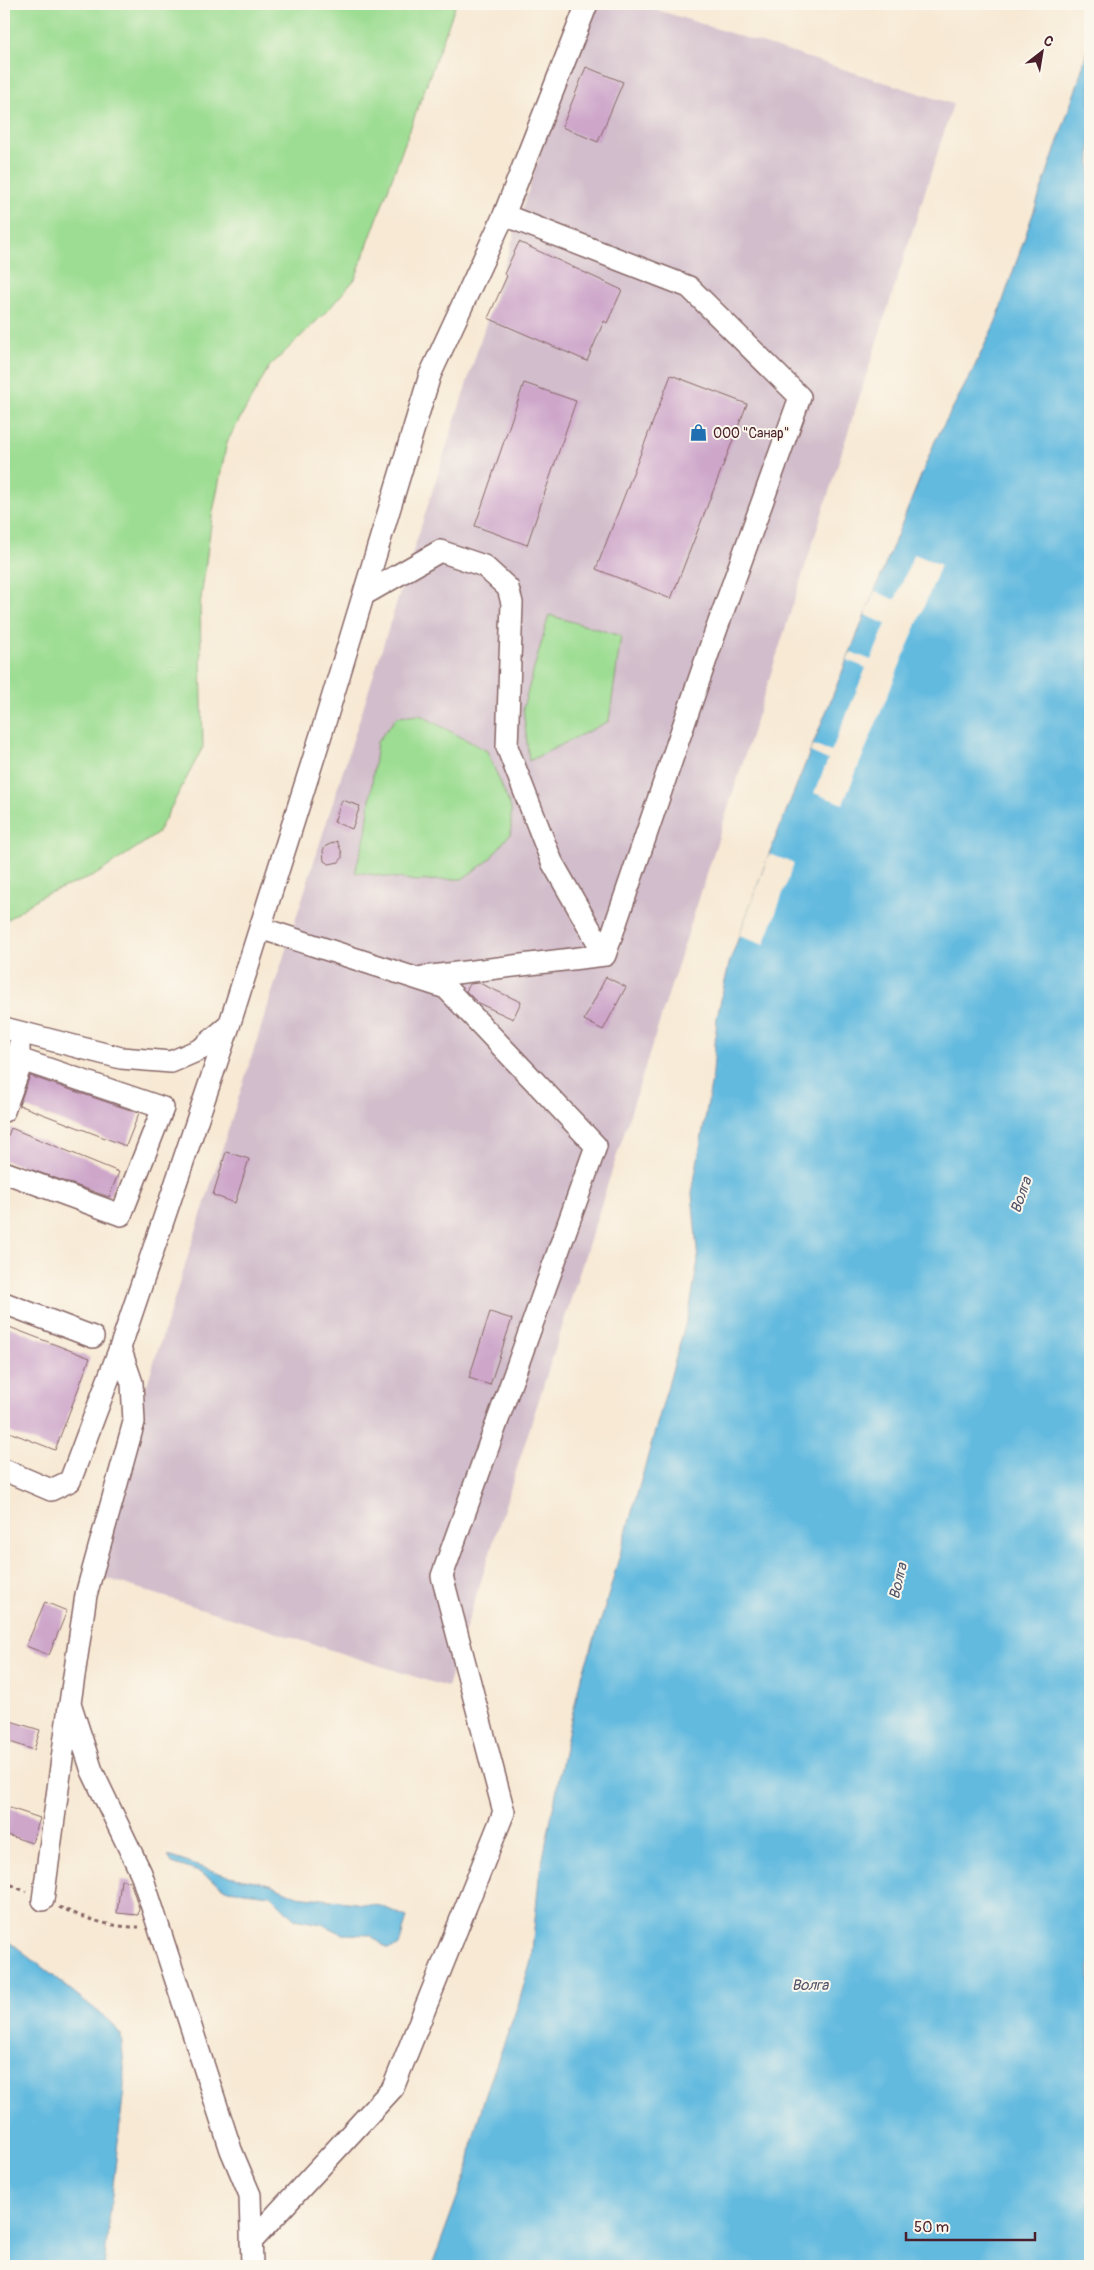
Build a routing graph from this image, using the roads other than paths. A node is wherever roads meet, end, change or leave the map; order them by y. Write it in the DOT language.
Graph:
graph roads {
  1 [pos="587,4"];
  2 [pos="504,215"];
  3 [pos="365,594"];
  4 [pos="260,928"];
  5 [pos="605,955"];
  6 [pos="415,978"];
  7 [pos="229,1026"];
  8 [pos="11,1030"];
  9 [pos="19,1059"];
  10 [pos="4,1111"];
  11 [pos="4,1172"];
  12 [pos="4,1303"];
  13 [pos="93,1337"];
  14 [pos="120,1348"];
  15 [pos="4,1470"];
  16 [pos="70,1703"];
  17 [pos="42,1900"];
  18 [pos="252,2242"];
  19 [pos="252,2266"];
  1 -- 2 [label="street"];
  2 -- 3 [label="street"];
  2 -- 5 [label="street"];
  3 -- 4 [label="street"];
  3 -- 5 [label="street"];
  4 -- 6 [label="street"];
  4 -- 7 [label="street"];
  5 -- 6 [label="street"];
  6 -- 18 [label="street"];
  7 -- 8 [label="street"];
  7 -- 14 [label="street"];
  8 -- 9 [label="street"];
  9 -- 10 [label="street"];
  9 -- 11 [label="street"];
  12 -- 13 [label="street"];
  14 -- 15 [label="street"];
  14 -- 16 [label="street"];
  16 -- 17 [label="street"];
  16 -- 18 [label="street"];
  18 -- 19 [label="street"];
}
